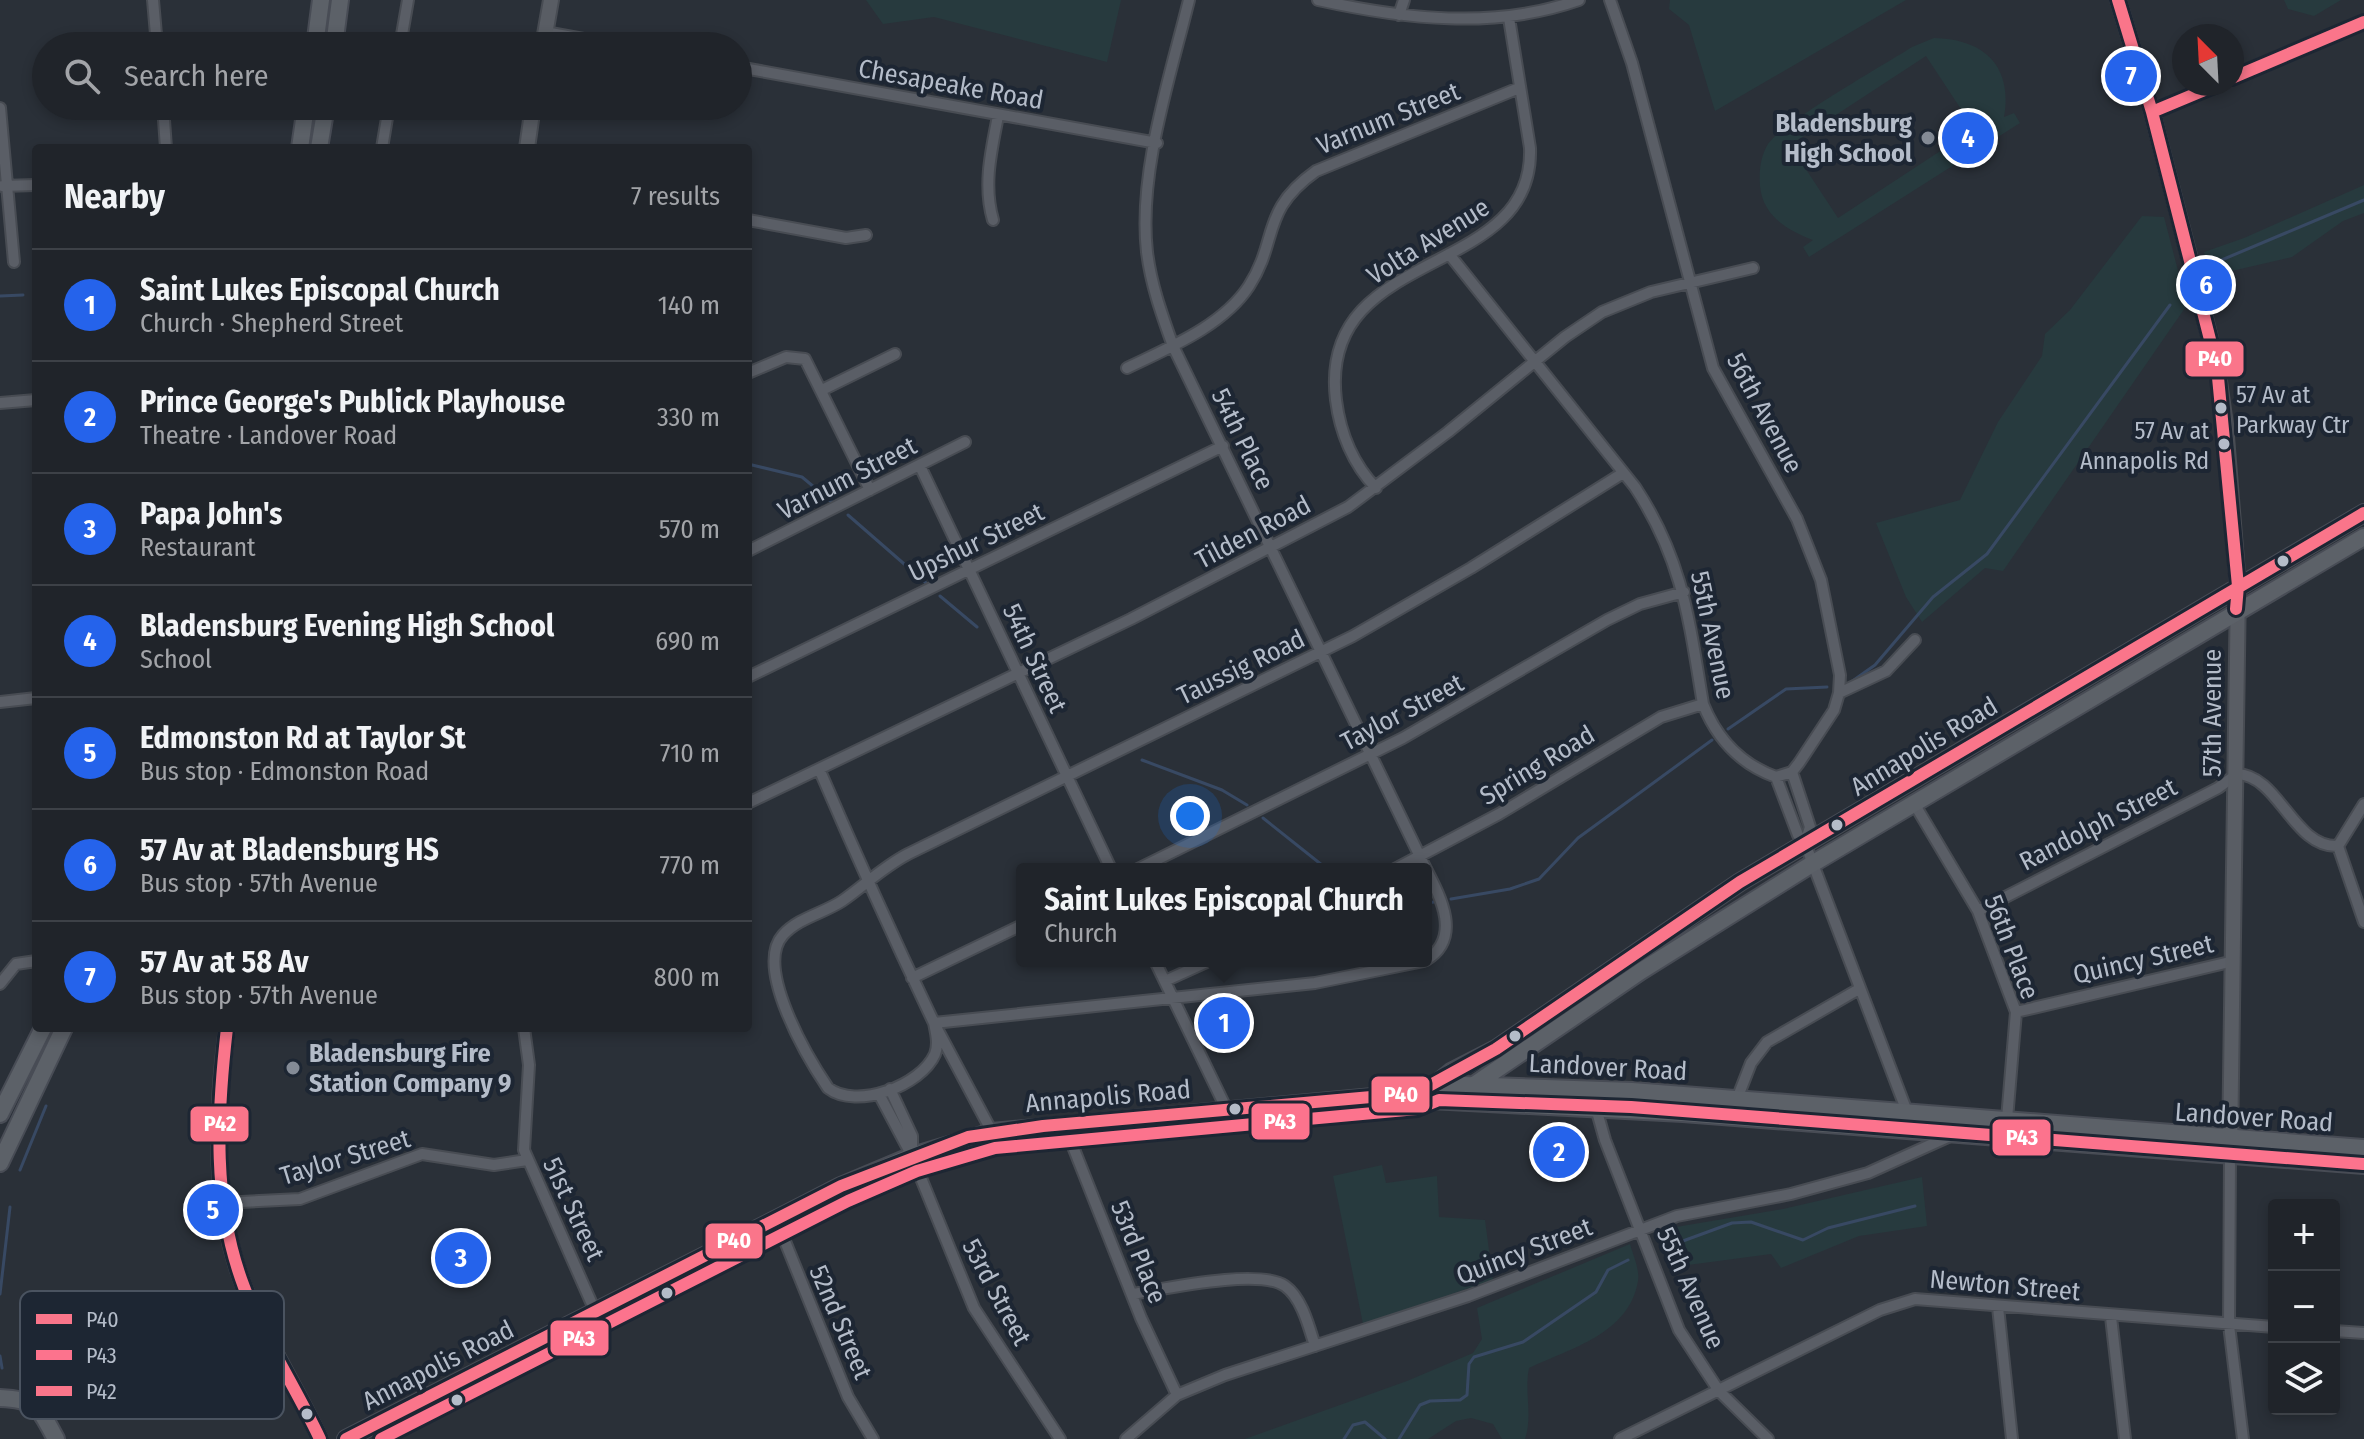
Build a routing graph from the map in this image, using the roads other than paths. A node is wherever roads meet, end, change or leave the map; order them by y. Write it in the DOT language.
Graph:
graph roads {
  1 [pos="153,0"];
  2 [pos="321,0"];
  3 [pos="340,0"];
  4 [pos="408,0"];
  5 [pos="551,0"];
  6 [pos="1189,0"];
  7 [pos="1318,0"];
  8 [pos="1404,0"];
  9 [pos="1579,0"];
  10 [pos="1610,0"];
  11 [pos="2118,0"];
  12 [pos="1399,15"];
  13 [pos="1509,18"];
  14 [pos="2364,22"];
  15 [pos="156,32"];
  16 [pos="317,32"];
  17 [pos="336,32"];
  18 [pos="402,32"];
  19 [pos="545,32"];
  20 [pos="752,70"];
  21 [pos="2244,73"];
  22 [pos="1519,88"];
  23 [pos="2190,96"];
  24 [pos="0,108"];
  25 [pos="2152,112"];
  26 [pos="998,116"];
  27 [pos="164,120"];
  28 [pos="304,120"];
  29 [pos="324,120"];
  30 [pos="387,120"];
  31 [pos="531,120"];
  32 [pos="1157,143"];
  33 [pos="166,144"];
  34 [pos="301,144"];
  35 [pos="320,144"];
  36 [pos="383,144"];
  37 [pos="528,144"];
  38 [pos="32,185"];
  39 [pos="3,186"];
  40 [pos="993,220"];
  41 [pos="752,221"];
  42 [pos="866,235"];
  43 [pos="1449,254"];
  44 [pos="14,262"];
  45 [pos="1753,268"];
  46 [pos="1690,285"];
  47 [pos="1173,346"];
  48 [pos="895,354"];
  49 [pos="1533,362"];
  50 [pos="1127,368"];
  51 [pos="752,371"];
  52 [pos="820,386"];
  53 [pos="32,400"];
  54 [pos="0,403"];
  55 [pos="965,442"];
  56 [pos="1223,446"];
  57 [pos="920,466"];
  58 [pos="1623,473"];
  59 [pos="1376,488"];
  60 [pos="870,490"];
  61 [pos="2364,513"];
  62 [pos="2364,537"];
  63 [pos="1272,548"];
  64 [pos="752,549"];
  65 [pos="969,569"];
  66 [pos="2238,586"];
  67 [pos="1684,592"];
  68 [pos="2236,612"];
  69 [pos="1915,640"];
  70 [pos="1322,652"];
  71 [pos="1018,674"];
  72 [pos="752,675"];
  73 [pos="1839,693"];
  74 [pos="32,698"];
  75 [pos="0,702"];
  76 [pos="1703,704"];
  77 [pos="1370,755"];
  78 [pos="820,771"];
  79 [pos="1792,772"];
  80 [pos="2237,774"];
  81 [pos="1067,776"];
  82 [pos="1776,777"];
  83 [pos="752,801"];
  84 [pos="2364,804"];
  85 [pos="1915,805"];
  86 [pos="1805,843"];
  87 [pos="2338,846"];
  88 [pos="1420,857"];
  89 [pos="1108,863"];
  90 [pos="1150,863"];
  91 [pos="1408,863"];
  92 [pos="1423,863"];
  93 [pos="1812,864"];
  94 [pos="867,879"];
  95 [pos="1432,881"];
  96 [pos="1978,911"];
  97 [pos="2364,922"];
  98 [pos="1016,928"];
  99 [pos="1432,954"];
  100 [pos="2234,961"];
  101 [pos="32,962"];
  102 [pos="1158,967"];
  103 [pos="1196,967"];
  104 [pos="1402,967"];
  105 [pos="912,978"];
  106 [pos="1165,981"];
  107 [pos="0,984"];
  108 [pos="1859,989"];
  109 [pos="1172,996"];
  110 [pos="2016,1012"];
  111 [pos="934,1023"];
  112 [pos="41,1032"];
  113 [pos="62,1032"];
  114 [pos="227,1032"];
  115 [pos="525,1032"];
  116 [pos="1505,1062"];
  117 [pos="1436,1084"];
  118 [pos="1513,1085"];
  119 [pos="1467,1087"];
  120 [pos="1597,1089"];
  121 [pos="884,1091"];
  122 [pos="1416,1093"];
  123 [pos="1737,1099"];
  124 [pos="1452,1100"];
  125 [pos="1226,1108"];
  126 [pos="1596,1108"];
  127 [pos="1907,1112"];
  128 [pos="0,1114"];
  129 [pos="2007,1119"];
  130 [pos="1064,1124"];
  131 [pos="992,1132"];
  132 [pos="1914,1132"];
  133 [pos="1952,1135"];
  134 [pos="2364,1140"];
  135 [pos="2230,1148"];
  136 [pos="2364,1148"];
  137 [pos="912,1156"];
  138 [pos="527,1160"];
  139 [pos="0,1163"];
  140 [pos="2364,1165"];
  141 [pos="222,1203"];
  142 [pos="776,1219"];
  143 [pos="1640,1230"];
  144 [pos="246,1291"];
  145 [pos="1132,1294"];
  146 [pos="1998,1307"];
  147 [pos="595,1311"];
  148 [pos="2111,1317"];
  149 [pos="2229,1325"];
  150 [pos="2268,1327"];
  151 [pos="2340,1331"];
  152 [pos="2364,1333"];
  153 [pos="1315,1346"];
  154 [pos="284,1367"];
  155 [pos="1719,1391"];
  156 [pos="1177,1395"];
  157 [pos="0,1398"];
  158 [pos="20,1399"];
  159 [pos="0,1410"];
  160 [pos="20,1411"];
  161 [pos="36,1419"];
  162 [pos="54,1435"];
  163 [pos="320,1439"];
  164 [pos="346,1439"];
  165 [pos="873,1439"];
  166 [pos="1060,1439"];
  167 [pos="1126,1439"];
  168 [pos="1620,1439"];
  169 [pos="1768,1439"];
  170 [pos="2012,1439"];
  171 [pos="2125,1439"];
  172 [pos="2243,1439"];
  1 -- 15 [label="street"];
  2 -- 16 [label="main road"];
  3 -- 17 [label="main road"];
  4 -- 18 [label="street"];
  5 -- 19 [label="street"];
  6 -- 32 [label="street"];
  7 -- 12 [label="street"];
  8 -- 12 [label="street"];
  9 -- 13 [label="street"];
  10 -- 46 [label="street, 56th Avenue"];
  11 -- 25 [label="street, 57th Avenue"];
  12 -- 13 [label="street"];
  13 -- 22 [label="street, Volta Avenue"];
  14 -- 21 [label="street"];
  20 -- 26 [label="street, Chesapeake Road"];
  22 -- 43 [label="street, Volta Avenue"];
  22 -- 47 [label="street, Varnum Street"];
  23 -- 25 [label="street"];
  24 -- 39 [label="street"];
  25 -- 66 [label="street, 57th Avenue"];
  26 -- 32 [label="street, Chesapeake Road"];
  26 -- 40 [label="street"];
  27 -- 33 [label="street"];
  28 -- 34 [label="main road"];
  29 -- 35 [label="main road"];
  30 -- 36 [label="street"];
  31 -- 37 [label="street"];
  32 -- 47 [label="street, 54th Place"];
  38 -- 39 [label="street"];
  39 -- 44 [label="street"];
  41 -- 42 [label="street"];
  43 -- 49 [label="street, 55th Avenue"];
  43 -- 59 [label="street, Volta Avenue"];
  45 -- 46 [label="street, Tilden Road"];
  46 -- 49 [label="street, Tilden Road"];
  46 -- 73 [label="street, 56th Avenue"];
  47 -- 50 [label="street, Varnum Street"];
  47 -- 56 [label="street, 54th Place"];
  48 -- 52 [label="street"];
  49 -- 58 [label="street, 55th Avenue"];
  49 -- 59 [label="street, Tilden Road"];
  51 -- 52 [label="street"];
  52 -- 60 [label="street"];
  53 -- 54 [label="street"];
  55 -- 57 [label="street, Varnum Street"];
  56 -- 63 [label="street, 54th Place"];
  56 -- 65 [label="street, Upshur Street"];
  57 -- 60 [label="street, Varnum Street"];
  57 -- 65 [label="street, 54th Street"];
  58 -- 67 [label="street, 55th Avenue"];
  58 -- 70 [label="street, Taussig Road"];
  59 -- 63 [label="street, Tilden Road"];
  60 -- 64 [label="street, Varnum Street"];
  61 -- 66 [label="main road, Annapolis Road"];
  62 -- 68 [label="main road, Annapolis Road"];
  63 -- 70 [label="street, 54th Place"];
  63 -- 71 [label="street, Tilden Road"];
  65 -- 71 [label="street, 54th Street"];
  65 -- 72 [label="street, Upshur Street"];
  66 -- 68 [label="street, 57th Avenue"];
  66 -- 86 [label="main road, Annapolis Road"];
  67 -- 76 [label="street, 55th Avenue"];
  67 -- 77 [label="street, Taylor Street"];
  68 -- 80 [label="street, 57th Avenue"];
  68 -- 85 [label="main road, Annapolis Road"];
  69 -- 73 [label="street"];
  70 -- 77 [label="street, 54th Place"];
  70 -- 81 [label="street, Taussig Road"];
  71 -- 78 [label="street, Tilden Road"];
  71 -- 81 [label="street, 54th Street"];
  73 -- 79 [label="street, 56th Avenue"];
  74 -- 75 [label="street"];
  76 -- 82 [label="street, 55th Avenue"];
  76 -- 88 [label="street, Spring Road"];
  77 -- 88 [label="street, 54th Place"];
  77 -- 90 [label="street, Taylor Street"];
  78 -- 83 [label="street, Tilden Road"];
  78 -- 94 [label="street"];
  79 -- 82 [label="street"];
  79 -- 86 [label="street"];
  80 -- 87 [label="street"];
  80 -- 96 [label="street, Randolph Street"];
  80 -- 100 [label="street, 57th Avenue"];
  81 -- 89 [label="street, 54th Street"];
  81 -- 94 [label="street, Taussig Road"];
  82 -- 86 [label="street"];
  84 -- 87 [label="street"];
  85 -- 93 [label="main road, Annapolis Road"];
  85 -- 96 [label="street, 56th Place"];
  86 -- 93 [label="street"];
  86 -- 117 [label="main road, Annapolis Road"];
  87 -- 97 [label="street"];
  88 -- 91 [label="street, Spring Road"];
  88 -- 92 [label="street, 54th Place"];
  93 -- 108 [label="street"];
  93 -- 116 [label="main road, Annapolis Road"];
  94 -- 105 [label="street"];
  94 -- 121 [label="street, Taussig Road"];
  95 -- 99 [label="street, 54th Place"];
  96 -- 110 [label="street, 56th Place"];
  98 -- 105 [label="street"];
  100 -- 110 [label="street, Quincy Street"];
  100 -- 135 [label="street, 57th Avenue"];
  101 -- 107 [label="street"];
  102 -- 106 [label="street"];
  103 -- 106 [label="street"];
  104 -- 109 [label="street, 54th Place"];
  105 -- 111 [label="street"];
  106 -- 109 [label="street"];
  108 -- 123 [label="street"];
  108 -- 127 [label="street"];
  109 -- 111 [label="street, 54th Place"];
  109 -- 125 [label="street"];
  110 -- 129 [label="street, 56th Place"];
  111 -- 121 [label="street"];
  111 -- 131 [label="street"];
  112 -- 128 [label="main road"];
  113 -- 139 [label="main road"];
  114 -- 141 [label="street"];
  115 -- 138 [label="street, 51st Street"];
  116 -- 118 [label="main road"];
  116 -- 119 [label="main road, Annapolis Road"];
  117 -- 119 [label="main road, Landover Road"];
  117 -- 122 [label="main road, Landover Road"];
  118 -- 119 [label="main road, Landover Road"];
  118 -- 120 [label="main road, Landover Road"];
  119 -- 124 [label="main road, Annapolis Road"];
  120 -- 123 [label="main road, Landover Road"];
  120 -- 126 [label="street, 55th Avenue"];
  121 -- 137 [label="street, 53rd Street"];
  122 -- 124 [label="main road, Landover Road"];
  122 -- 125 [label="main road, Annapolis Road"];
  123 -- 127 [label="main road, Landover Road"];
  124 -- 126 [label="main road, Landover Road"];
  125 -- 130 [label="main road, Annapolis Road"];
  126 -- 132 [label="main road, Landover Road"];
  126 -- 143 [label="street, 55th Avenue"];
  127 -- 129 [label="main road, Landover Road"];
  127 -- 132 [label="street"];
  129 -- 135 [label="main road, Landover Road"];
  130 -- 131 [label="main road, Annapolis Road"];
  130 -- 145 [label="street, 53rd Place"];
  131 -- 137 [label="main road, Annapolis Road"];
  132 -- 133 [label="main road, Landover Road"];
  133 -- 135 [label="main road, Landover Road"];
  133 -- 143 [label="street, Quincy Street"];
  134 -- 136 [label="street"];
  135 -- 136 [label="main road, Landover Road"];
  135 -- 140 [label="main road, Landover Road"];
  135 -- 149 [label="street, 57th Avenue"];
  137 -- 142 [label="main road, Annapolis Road"];
  137 -- 166 [label="street, 53rd Street"];
  138 -- 141 [label="street, Taylor Street"];
  138 -- 147 [label="street, 51st Street"];
  141 -- 144 [label="street"];
  142 -- 147 [label="main road, Annapolis Road"];
  142 -- 165 [label="street, 52nd Street"];
  143 -- 153 [label="street, Quincy Street"];
  143 -- 155 [label="street, 55th Avenue"];
  145 -- 153 [label="street"];
  145 -- 156 [label="street, 53rd Place"];
  146 -- 148 [label="street, Newton Street"];
  146 -- 155 [label="street, Newton Street"];
  146 -- 170 [label="street"];
  147 -- 164 [label="main road, Annapolis Road"];
  148 -- 149 [label="street, Newton Street"];
  148 -- 171 [label="street"];
  149 -- 150 [label="street, Newton Street"];
  149 -- 172 [label="street, 57th Avenue"];
  151 -- 152 [label="street"];
  153 -- 156 [label="street, Quincy Street"];
  154 -- 163 [label="street"];
  155 -- 168 [label="street, Newton Street"];
  155 -- 169 [label="street, 55th Avenue"];
  156 -- 167 [label="street, Quincy Street"];
  157 -- 158 [label="main road"];
  159 -- 160 [label="main road"];
  161 -- 162 [label="main road"];
}
